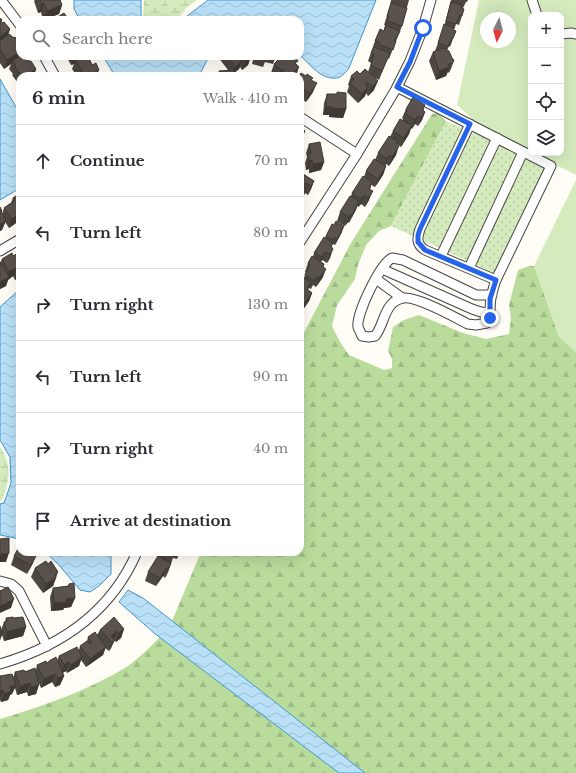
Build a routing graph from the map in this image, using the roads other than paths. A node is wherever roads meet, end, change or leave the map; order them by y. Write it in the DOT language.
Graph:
graph roads {
  1 [pos="1,0"];
  2 [pos="431,0"];
  3 [pos="532,0"];
  4 [pos="536,12"];
  5 [pos="16,20"];
  6 [pos="564,34"];
  7 [pos="576,34"];
  8 [pos="46,60"];
  9 [pos="53,72"];
  10 [pos="397,87"];
  11 [pos="304,120"];
  12 [pos="470,124"];
  13 [pos="497,138"];
  14 [pos="523,152"];
  15 [pos="357,154"];
  16 [pos="304,236"];
  17 [pos="16,241"];
  18 [pos="0,251"];
  19 [pos="441,256"];
  20 [pos="382,268"];
  21 [pos="469,268"];
  22 [pos="376,279"];
  23 [pos="496,280"];
  24 [pos="492,295"];
  25 [pos="402,298"];
  26 [pos="490,313"];
  27 [pos="135,556"];
  28 [pos="0,581"];
  29 [pos="48,646"];
  30 [pos="0,664"];
  1 -- 5 [label="street"];
  2 -- 10 [label="street"];
  3 -- 4 [label="street"];
  6 -- 7 [label="street"];
  8 -- 9 [label="street"];
  10 -- 12 [label="street"];
  10 -- 15 [label="street"];
  11 -- 15 [label="street"];
  12 -- 13 [label="street"];
  12 -- 19 [label="street"];
  13 -- 14 [label="street"];
  13 -- 19 [label="street"];
  14 -- 21 [label="street"];
  14 -- 23 [label="street"];
  15 -- 16 [label="street"];
  17 -- 18 [label="street"];
  19 -- 21 [label="street"];
  20 -- 22 [label="street"];
  20 -- 24 [label="street"];
  20 -- 26 [label="street"];
  21 -- 23 [label="street"];
  22 -- 25 [label="street"];
  22 -- 25 [label="street"];
  23 -- 24 [label="street"];
  24 -- 26 [label="street"];
  25 -- 26 [label="street"];
  27 -- 29 [label="street"];
  28 -- 29 [label="street"];
  29 -- 30 [label="street"];
}
